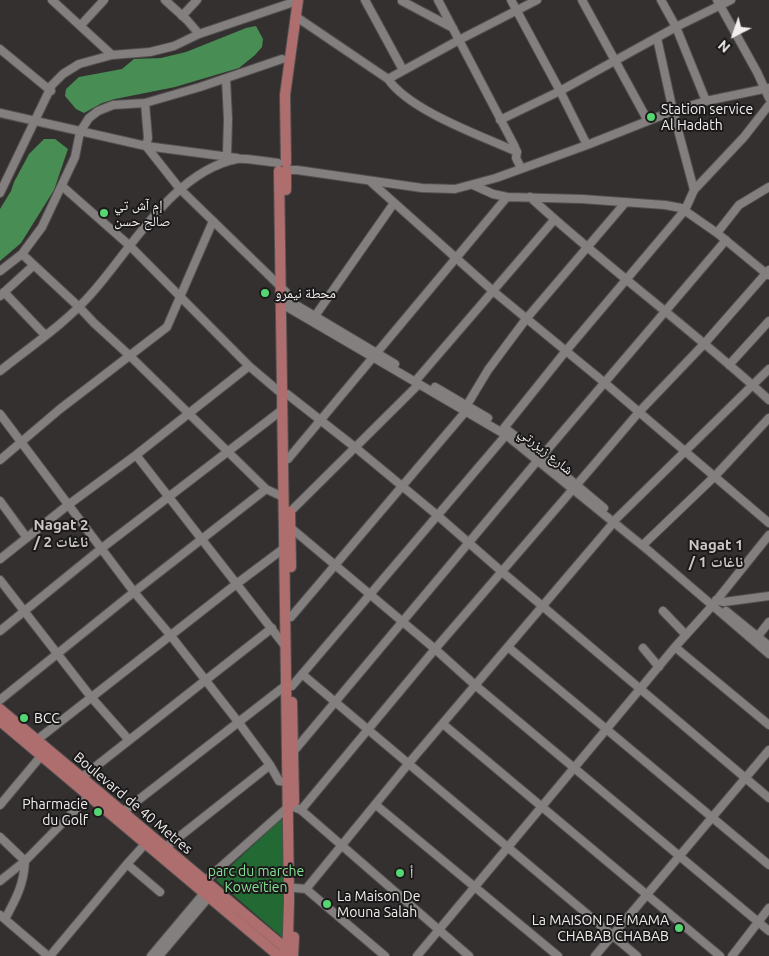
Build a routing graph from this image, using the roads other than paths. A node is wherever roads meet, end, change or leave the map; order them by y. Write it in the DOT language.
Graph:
graph roads {
  1 [pos="52,0"];
  2 [pos="104,0"];
  3 [pos="165,0"];
  4 [pos="197,0"];
  5 [pos="365,0"];
  6 [pos="438,0"];
  7 [pos="511,0"];
  8 [pos="537,0"];
  9 [pos="582,0"];
  10 [pos="661,0"];
  11 [pos="731,0"];
  12 [pos="293,1"];
  13 [pos="402,1"];
  14 [pos="719,3"];
  15 [pos="517,11"];
  16 [pos="182,16"];
  17 [pos="295,16"];
  18 [pos="81,26"];
  19 [pos="676,26"];
  20 [pos="453,28"];
  21 [pos="199,34"];
  22 [pos="657,38"];
  23 [pos="459,40"];
  24 [pos="0,49"];
  25 [pos="112,55"];
  26 [pos="282,59"];
  27 [pos="615,61"];
  28 [pos="403,70"];
  29 [pos="226,79"];
  30 [pos="388,79"];
  31 [pos="767,88"];
  32 [pos="51,90"];
  33 [pos="560,90"];
  34 [pos="769,98"];
  35 [pos="706,101"];
  36 [pos="145,102"];
  37 [pos="769,105"];
  38 [pos="672,111"];
  39 [pos="0,113"];
  40 [pos="500,120"];
  41 [pos="36,121"];
  42 [pos="648,121"];
  43 [pos="80,132"];
  44 [pos="587,145"];
  45 [pos="146,146"];
  46 [pos="517,152"];
  47 [pos="227,156"];
  48 [pos="238,158"];
  49 [pos="282,167"];
  50 [pos="521,168"];
  51 [pos="371,182"];
  52 [pos="473,185"];
  53 [pos="62,186"];
  54 [pos="769,187"];
  55 [pos="180,189"];
  56 [pos="694,190"];
  57 [pos="0,194"];
  58 [pos="508,197"];
  59 [pos="530,198"];
  60 [pos="394,203"];
  61 [pos="625,203"];
  62 [pos="685,210"];
  63 [pos="554,220"];
  64 [pos="213,222"];
  65 [pos="717,233"];
  66 [pos="726,240"];
  67 [pos="130,246"];
  68 [pos="588,248"];
  69 [pos="22,254"];
  70 [pos="455,258"];
  71 [pos="34,264"];
  72 [pos="0,271"];
  73 [pos="768,273"];
  74 [pos="626,280"];
  75 [pos="493,291"];
  76 [pos="2,294"];
  77 [pos="180,296"];
  78 [pos="284,297"];
  79 [pos="79,307"];
  80 [pos="666,312"];
  81 [pos="315,316"];
  82 [pos="526,319"];
  83 [pos="769,321"];
  84 [pos="45,335"];
  85 [pos="704,344"];
  86 [pos="565,352"];
  87 [pos="375,354"];
  88 [pos="130,356"];
  89 [pos="729,365"];
  90 [pos="249,366"];
  91 [pos="769,369"];
  92 [pos="0,371"];
  93 [pos="419,381"];
  94 [pos="605,383"];
  95 [pos="753,385"];
  96 [pos="285,394"];
  97 [pos="769,400"];
  98 [pos="466,408"];
  99 [pos="282,410"];
  100 [pos="639,412"];
  101 [pos="190,413"];
  102 [pos="0,414"];
  103 [pos="769,418"];
  104 [pos="321,420"];
  105 [pos="505,432"];
  106 [pos="21,443"];
  107 [pos="356,448"];
  108 [pos="685,450"];
  109 [pos="229,451"];
  110 [pos="136,455"];
  111 [pos="540,458"];
  112 [pos="288,459"];
  113 [pos="0,460"];
  114 [pos="715,476"];
  115 [pos="403,486"];
  116 [pos="575,486"];
  117 [pos="266,490"];
  118 [pos="283,497"];
  119 [pos="169,498"];
  120 [pos="0,501"];
  121 [pos="68,505"];
  122 [pos="290,512"];
  123 [pos="437,515"];
  124 [pos="615,520"];
  125 [pos="769,523"];
  126 [pos="290,528"];
  127 [pos="769,535"];
  128 [pos="28,538"];
  129 [pos="201,540"];
  130 [pos="469,543"];
  131 [pos="645,543"];
  132 [pos="102,548"];
  133 [pos="284,549"];
  134 [pos="0,559"];
  135 [pos="334,565"];
  136 [pos="501,572"];
  137 [pos="0,580"];
  138 [pos="236,584"];
  139 [pos="134,592"];
  140 [pos="370,594"];
  141 [pos="769,596"];
  142 [pos="714,602"];
  143 [pos="543,606"];
  144 [pos="25,610"];
  145 [pos="663,611"];
  146 [pos="291,616"];
  147 [pos="403,622"];
  148 [pos="769,622"];
  149 [pos="272,628"];
  150 [pos="0,631"];
  151 [pos="686,635"];
  152 [pos="171,636"];
  153 [pos="758,636"];
  154 [pos="285,646"];
  155 [pos="769,646"];
  156 [pos="508,647"];
  157 [pos="675,647"];
  158 [pos="643,648"];
  159 [pos="435,649"];
  160 [pos="56,653"];
  161 [pos="769,654"];
  162 [pos="659,667"];
  163 [pos="302,674"];
  164 [pos="206,680"];
  165 [pos="289,686"];
  166 [pos="475,686"];
  167 [pos="640,690"];
  168 [pos="91,697"];
  169 [pos="0,700"];
  170 [pos="335,702"];
  171 [pos="0,710"];
  172 [pos="0,721"];
  173 [pos="239,723"];
  174 [pos="444,724"];
  175 [pos="769,725"];
  176 [pos="368,730"];
  177 [pos="607,730"];
  178 [pos="129,740"];
  179 [pos="34,743"];
  180 [pos="769,750"];
  181 [pos="294,751"];
  182 [pos="42,756"];
  183 [pos="409,763"];
  184 [pos="270,765"];
  185 [pos="574,768"];
  186 [pos="81,778"];
  187 [pos="745,778"];
  188 [pos="287,782"];
  189 [pos="89,796"];
  190 [pos="769,798"];
  191 [pos="376,804"];
  192 [pos="0,805"];
  193 [pos="542,807"];
  194 [pos="294,808"];
  195 [pos="119,815"];
  196 [pos="713,817"];
  197 [pos="0,837"];
  198 [pos="146,843"];
  199 [pos="342,846"];
  200 [pos="509,847"];
  201 [pos="165,848"];
  202 [pos="679,856"];
  203 [pos="25,861"];
  204 [pos="126,864"];
  205 [pos="769,865"];
  206 [pos="0,881"];
  207 [pos="475,887"];
  208 [pos="295,888"];
  209 [pos="207,889"];
  210 [pos="306,889"];
  211 [pos="160,892"];
  212 [pos="647,895"];
  213 [pos="769,908"];
  214 [pos="2,917"];
  215 [pos="758,922"];
  216 [pos="439,931"];
  217 [pos="769,931"];
  218 [pos="613,935"];
  219 [pos="161,950"];
  220 [pos="288,955"];
  221 [pos="49,956"];
  222 [pos="151,956"];
  223 [pos="172,956"];
  224 [pos="385,956"];
  225 [pos="417,956"];
  226 [pos="469,956"];
  227 [pos="558,956"];
  228 [pos="595,956"];
  229 [pos="637,956"];
  230 [pos="720,956"];
  231 [pos="732,956"];
  1 -- 18 [label="street"];
  2 -- 18 [label="street"];
  3 -- 16 [label="street"];
  4 -- 16 [label="street"];
  5 -- 28 [label="street"];
  6 -- 20 [label="street"];
  7 -- 15 [label="street"];
  8 -- 15 [label="street"];
  9 -- 27 [label="street"];
  10 -- 19 [label="street"];
  11 -- 14 [label="street"];
  12 -- 17 [label="main road"];
  12 -- 21 [label="street"];
  12 -- 26 [label="main road"];
  13 -- 20 [label="street"];
  14 -- 19 [label="street"];
  14 -- 31 [label="street"];
  15 -- 23 [label="street"];
  15 -- 33 [label="street"];
  16 -- 21 [label="street"];
  17 -- 30 [label="street"];
  17 -- 49 [label="main road"];
  18 -- 25 [label="street"];
  19 -- 22 [label="street"];
  19 -- 35 [label="street"];
  20 -- 23 [label="street"];
  21 -- 25 [label="street"];
  22 -- 27 [label="street"];
  22 -- 38 [label="street"];
  23 -- 28 [label="street"];
  23 -- 40 [label="street"];
  24 -- 32 [label="street"];
  25 -- 32 [label="street"];
  26 -- 29 [label="street"];
  26 -- 49 [label="main road"];
  27 -- 33 [label="street"];
  27 -- 42 [label="street"];
  28 -- 30 [label="street"];
  29 -- 36 [label="street"];
  29 -- 47 [label="street"];
  30 -- 46 [label="street"];
  31 -- 34 [label="street"];
  31 -- 35 [label="street"];
  32 -- 41 [label="street"];
  33 -- 40 [label="street"];
  33 -- 44 [label="street"];
  35 -- 38 [label="street"];
  36 -- 43 [label="street"];
  36 -- 45 [label="street"];
  37 -- 56 [label="street"];
  38 -- 42 [label="street"];
  38 -- 56 [label="street"];
  39 -- 41 [label="street"];
  40 -- 46 [label="street"];
  41 -- 43 [label="street"];
  41 -- 57 [label="street"];
  42 -- 44 [label="street"];
  43 -- 45 [label="street"];
  43 -- 53 [label="street"];
  44 -- 50 [label="street"];
  45 -- 47 [label="street"];
  45 -- 55 [label="street"];
  46 -- 50 [label="street"];
  47 -- 48 [label="street"];
  48 -- 49 [label="street"];
  48 -- 55 [label="street"];
  49 -- 51 [label="street"];
  49 -- 78 [label="main road"];
  50 -- 52 [label="street"];
  51 -- 52 [label="street"];
  51 -- 60 [label="street"];
  52 -- 58 [label="street"];
  53 -- 67 [label="street"];
  53 -- 69 [label="street"];
  54 -- 65 [label="street"];
  55 -- 64 [label="street"];
  55 -- 67 [label="street"];
  56 -- 62 [label="street"];
  58 -- 59 [label="street"];
  58 -- 70 [label="street"];
  59 -- 61 [label="street"];
  59 -- 63 [label="street"];
  60 -- 70 [label="street"];
  60 -- 81 [label="street"];
  61 -- 62 [label="street"];
  61 -- 68 [label="street"];
  62 -- 65 [label="street"];
  62 -- 74 [label="street"];
  63 -- 68 [label="street"];
  63 -- 75 [label="street"];
  64 -- 77 [label="street"];
  64 -- 78 [label="street"];
  65 -- 66 [label="street"];
  66 -- 73 [label="street"];
  66 -- 80 [label="street"];
  67 -- 77 [label="street"];
  67 -- 79 [label="street"];
  68 -- 74 [label="street"];
  68 -- 82 [label="street"];
  69 -- 71 [label="street"];
  69 -- 72 [label="street"];
  70 -- 75 [label="street"];
  70 -- 87 [label="street"];
  71 -- 76 [label="street"];
  71 -- 79 [label="street"];
  73 -- 85 [label="street"];
  74 -- 80 [label="street"];
  74 -- 86 [label="street"];
  75 -- 82 [label="street"];
  75 -- 93 [label="street"];
  76 -- 84 [label="street"];
  77 -- 88 [label="street"];
  77 -- 90 [label="street"];
  78 -- 81 [label="street, شارع زيزرتي"];
  78 -- 87 [label="street, شارع زيزرتي"];
  78 -- 96 [label="main road"];
  79 -- 84 [label="street"];
  79 -- 88 [label="street"];
  80 -- 85 [label="street"];
  80 -- 94 [label="street"];
  81 -- 87 [label="street, شارع زيزرتي"];
  82 -- 86 [label="street"];
  82 -- 98 [label="street"];
  83 -- 89 [label="street"];
  84 -- 92 [label="street"];
  85 -- 89 [label="street"];
  85 -- 100 [label="street"];
  86 -- 94 [label="street"];
  86 -- 105 [label="street"];
  87 -- 93 [label="street, شارع زيزرتي"];
  87 -- 104 [label="street"];
  88 -- 101 [label="street"];
  88 -- 106 [label="street"];
  89 -- 95 [label="street"];
  90 -- 96 [label="street"];
  90 -- 101 [label="street"];
  91 -- 95 [label="street"];
  93 -- 98 [label="street, شارع زيزرتي"];
  93 -- 107 [label="street"];
  94 -- 100 [label="street"];
  94 -- 111 [label="street"];
  95 -- 97 [label="street"];
  95 -- 108 [label="street"];
  96 -- 99 [label="main road"];
  96 -- 104 [label="street"];
  96 -- 112 [label="main road"];
  98 -- 105 [label="street, شارع زيزرتي"];
  98 -- 115 [label="street"];
  99 -- 109 [label="street"];
  99 -- 118 [label="main road"];
  100 -- 108 [label="street"];
  100 -- 116 [label="street"];
  101 -- 109 [label="street"];
  101 -- 110 [label="street"];
  102 -- 106 [label="street"];
  103 -- 114 [label="street"];
  104 -- 107 [label="street"];
  104 -- 112 [label="street"];
  105 -- 111 [label="street, شارع زيزرتي"];
  105 -- 123 [label="street"];
  106 -- 113 [label="street"];
  106 -- 121 [label="street"];
  107 -- 115 [label="street"];
  107 -- 122 [label="street"];
  108 -- 114 [label="street"];
  108 -- 124 [label="street"];
  109 -- 117 [label="street"];
  109 -- 119 [label="street"];
  110 -- 119 [label="street"];
  110 -- 121 [label="street"];
  111 -- 116 [label="street, شارع زيزرتي"];
  111 -- 130 [label="street"];
  112 -- 122 [label="main road"];
  114 -- 125 [label="street"];
  114 -- 131 [label="street"];
  115 -- 123 [label="street"];
  115 -- 135 [label="street"];
  116 -- 124 [label="street, شارع زيزرتي"];
  116 -- 136 [label="street"];
  117 -- 118 [label="street"];
  117 -- 129 [label="street"];
  118 -- 133 [label="main road"];
  119 -- 129 [label="street"];
  119 -- 132 [label="street"];
  120 -- 128 [label="street"];
  121 -- 128 [label="street"];
  121 -- 132 [label="street"];
  122 -- 126 [label="main road"];
  123 -- 130 [label="street"];
  123 -- 140 [label="street"];
  124 -- 131 [label="street, شارع زيزرتي"];
  124 -- 142 [label="street, شارع زيزرتي"];
  124 -- 143 [label="street"];
  126 -- 135 [label="street"];
  126 -- 146 [label="main road"];
  127 -- 142 [label="street"];
  128 -- 134 [label="street"];
  129 -- 138 [label="street"];
  129 -- 139 [label="street"];
  130 -- 136 [label="street"];
  130 -- 147 [label="street"];
  131 -- 142 [label="street, شارع زيزرتي"];
  132 -- 139 [label="street"];
  132 -- 144 [label="street"];
  133 -- 138 [label="street"];
  133 -- 154 [label="main road"];
  135 -- 140 [label="street"];
  135 -- 146 [label="street"];
  136 -- 143 [label="street"];
  136 -- 159 [label="street"];
  137 -- 144 [label="street"];
  138 -- 149 [label="street"];
  138 -- 152 [label="street"];
  139 -- 152 [label="street"];
  139 -- 160 [label="street"];
  140 -- 147 [label="street"];
  140 -- 163 [label="street"];
  141 -- 142 [label="street"];
  142 -- 151 [label="street"];
  142 -- 153 [label="street, شارع زيزرتي"];
  142 -- 161 [label="street, شارع زيزرتي"];
  143 -- 156 [label="street"];
  143 -- 167 [label="street"];
  144 -- 150 [label="street"];
  144 -- 160 [label="street"];
  145 -- 151 [label="street"];
  146 -- 165 [label="main road"];
  147 -- 159 [label="street"];
  147 -- 170 [label="street"];
  148 -- 153 [label="street"];
  149 -- 154 [label="street"];
  149 -- 164 [label="street"];
  151 -- 157 [label="street"];
  152 -- 164 [label="street"];
  152 -- 168 [label="street"];
  153 -- 155 [label="street, شارع زيزرتي"];
  154 -- 165 [label="main road"];
  156 -- 166 [label="street"];
  156 -- 177 [label="street"];
  157 -- 162 [label="street"];
  157 -- 175 [label="street"];
  158 -- 162 [label="street"];
  159 -- 166 [label="street"];
  159 -- 176 [label="street"];
  160 -- 168 [label="street"];
  160 -- 169 [label="street"];
  162 -- 167 [label="street"];
  163 -- 165 [label="street"];
  163 -- 170 [label="street"];
  164 -- 173 [label="street"];
  164 -- 178 [label="street"];
  165 -- 173 [label="street"];
  165 -- 181 [label="main road"];
  165 -- 188 [label="main road"];
  166 -- 174 [label="street"];
  166 -- 185 [label="street"];
  167 -- 177 [label="street"];
  167 -- 187 [label="street"];
  168 -- 178 [label="street"];
  168 -- 179 [label="street"];
  170 -- 176 [label="street"];
  170 -- 181 [label="street"];
  171 -- 179 [label="main road, Boulevard de 40 Metres"];
  172 -- 179 [label="main road, Boulevard de 40 Metres"];
  173 -- 184 [label="street"];
  173 -- 195 [label="street"];
  174 -- 183 [label="street"];
  174 -- 193 [label="street"];
  176 -- 183 [label="street"];
  176 -- 194 [label="street"];
  177 -- 185 [label="street"];
  177 -- 196 [label="street"];
  178 -- 186 [label="street"];
  179 -- 182 [label="main road, Boulevard de 40 Metres"];
  179 -- 186 [label="main road, Boulevard de 40 Metres"];
  180 -- 187 [label="street"];
  181 -- 194 [label="main road"];
  182 -- 189 [label="main road, Boulevard de 40 Metres"];
  182 -- 192 [label="street"];
  183 -- 191 [label="street"];
  183 -- 200 [label="street"];
  184 -- 188 [label="street"];
  184 -- 201 [label="street"];
  185 -- 193 [label="street"];
  185 -- 202 [label="street"];
  186 -- 195 [label="main road, Boulevard de 40 Metres"];
  187 -- 190 [label="street"];
  187 -- 196 [label="street"];
  188 -- 194 [label="main road"];
  189 -- 195 [label="main road, Boulevard de 40 Metres"];
  189 -- 203 [label="street"];
  191 -- 199 [label="street"];
  191 -- 207 [label="street"];
  193 -- 200 [label="street"];
  193 -- 212 [label="street"];
  194 -- 199 [label="street"];
  194 -- 208 [label="main road"];
  194 -- 209 [label="street"];
  194 -- 220 [label="main road"];
  195 -- 198 [label="main road, Boulevard de 40 Metres"];
  195 -- 201 [label="main road, Boulevard de 40 Metres"];
  196 -- 202 [label="street"];
  196 -- 205 [label="street"];
  197 -- 203 [label="street"];
  198 -- 204 [label="street"];
  198 -- 209 [label="main road, Boulevard de 40 Metres"];
  199 -- 210 [label="street"];
  199 -- 216 [label="street"];
  200 -- 207 [label="street"];
  200 -- 218 [label="street"];
  201 -- 209 [label="main road, Boulevard de 40 Metres"];
  202 -- 212 [label="street"];
  202 -- 215 [label="street"];
  203 -- 206 [label="street"];
  203 -- 214 [label="street"];
  204 -- 211 [label="street"];
  204 -- 221 [label="street"];
  207 -- 216 [label="street"];
  207 -- 227 [label="street"];
  208 -- 210 [label="street"];
  208 -- 220 [label="main road"];
  209 -- 219 [label="street"];
  209 -- 220 [label="main road, Boulevard de 40 Metres"];
  210 -- 224 [label="street"];
  212 -- 218 [label="street"];
  212 -- 230 [label="street"];
  213 -- 215 [label="street"];
  214 -- 221 [label="street"];
  215 -- 217 [label="street"];
  215 -- 231 [label="street"];
  216 -- 225 [label="street"];
  216 -- 226 [label="street"];
  218 -- 228 [label="street"];
  218 -- 229 [label="street"];
  219 -- 222 [label="street"];
  219 -- 223 [label="street"];
}
